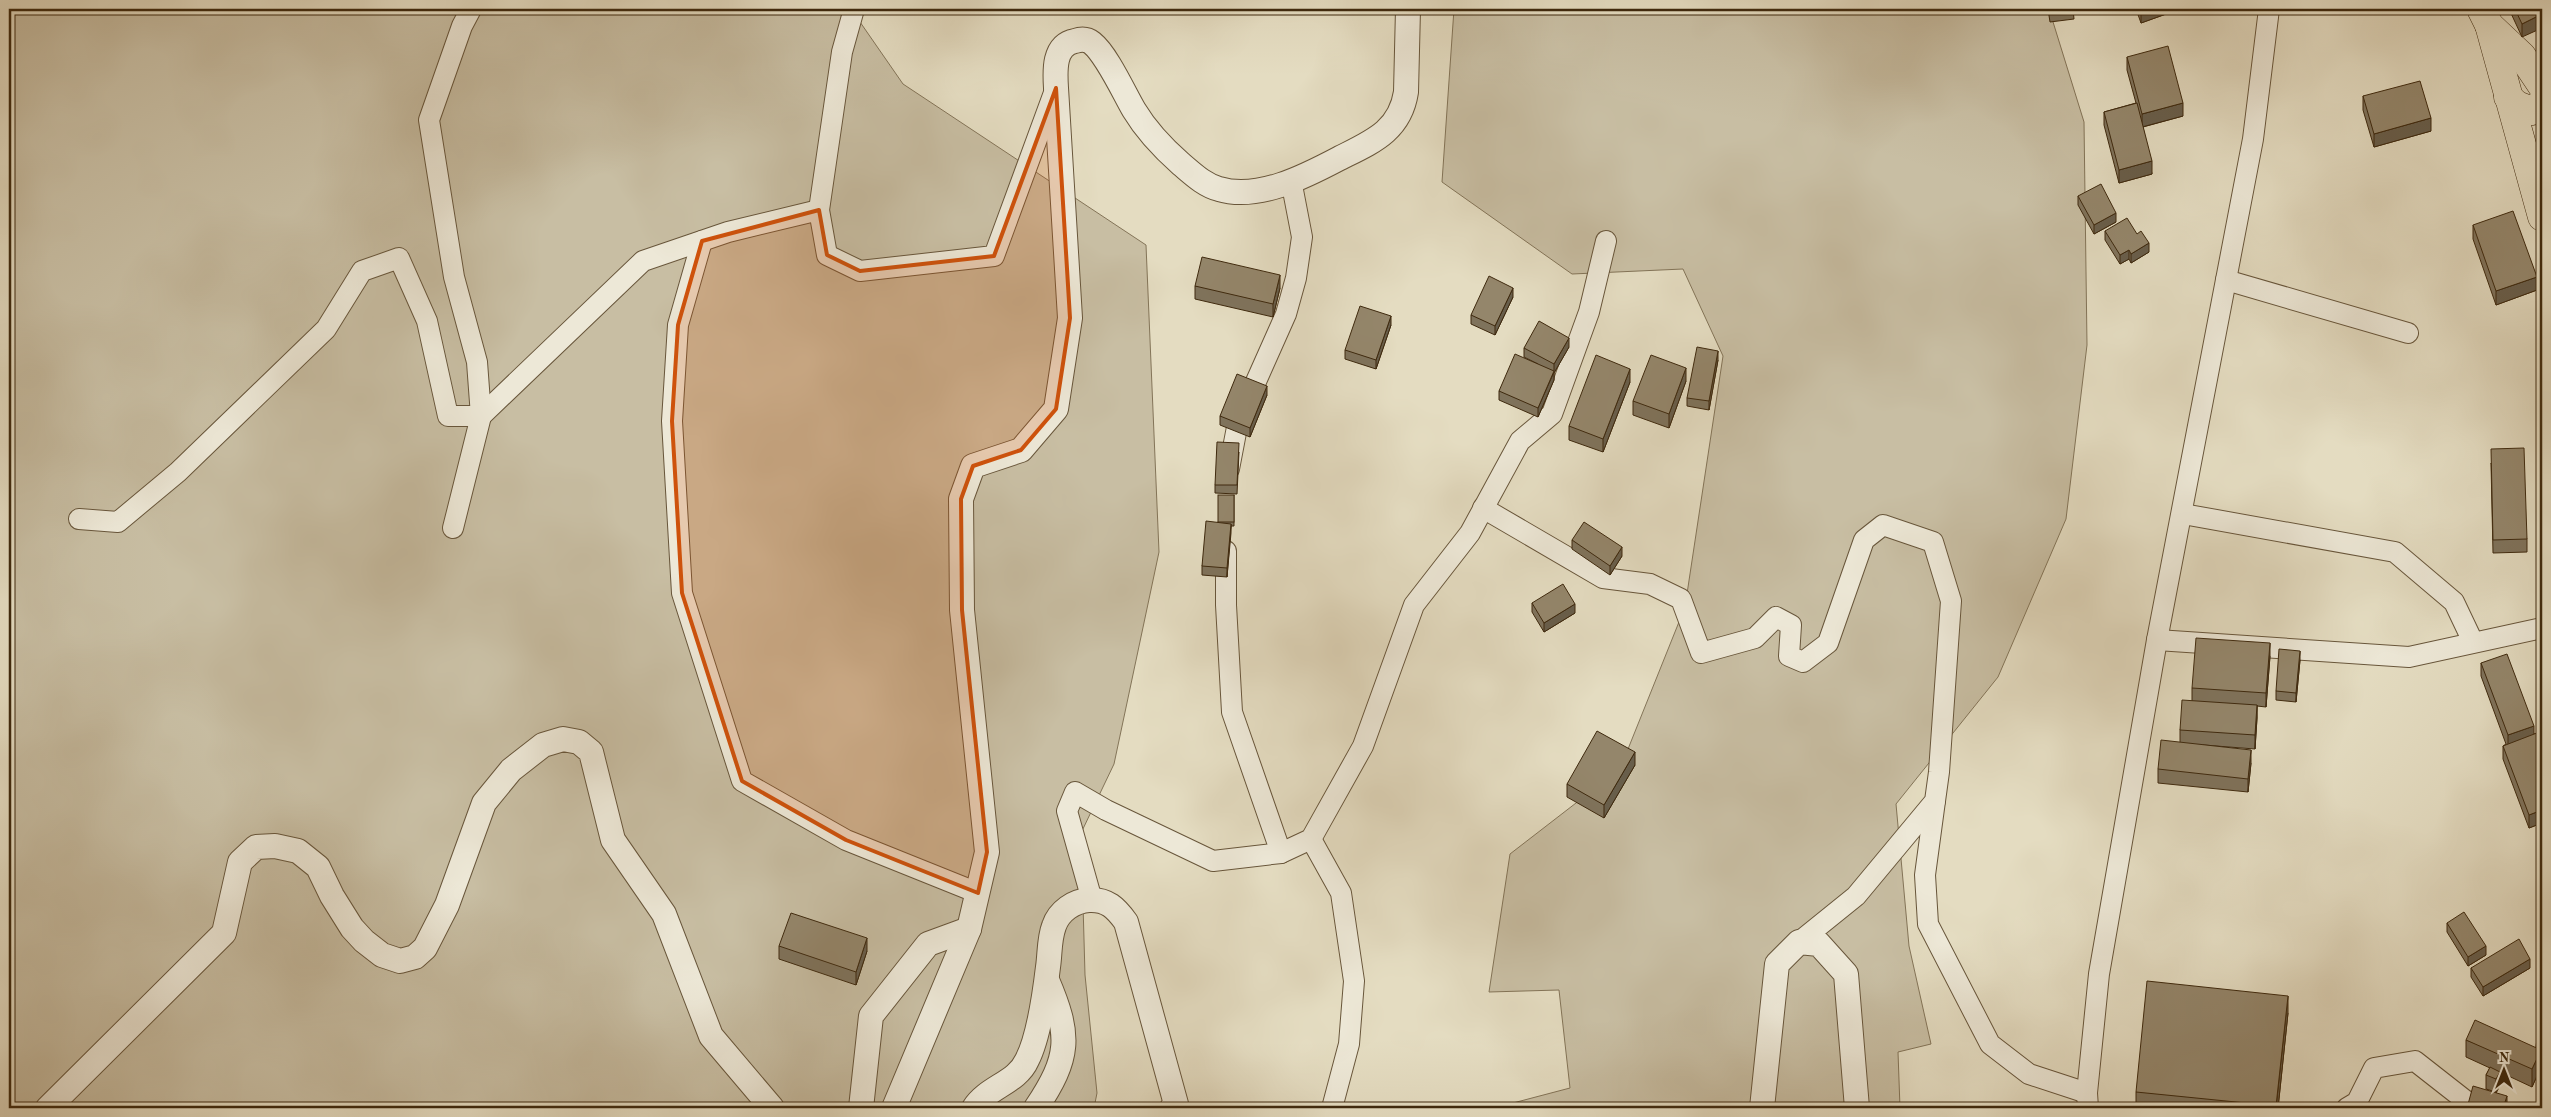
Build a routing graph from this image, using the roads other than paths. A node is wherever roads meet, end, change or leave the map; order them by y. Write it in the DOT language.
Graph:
graph roads {
  1 [pos="471,9"];
  2 [pos="854,9"];
  3 [pos="1408,9"];
  4 [pos="2269,9"];
  5 [pos="2485,17"];
  6 [pos="2542,86"];
  7 [pos="1056,88"];
  8 [pos="2508,97"];
  9 [pos="2542,104"];
  10 [pos="1291,180"];
  11 [pos="819,210"];
  12 [pos="2542,217"];
  13 [pos="702,241"];
  14 [pos="1606,241"];
  15 [pos="2226,280"];
  16 [pos="2408,333"];
  17 [pos="481,416"];
  18 [pos="1226,484"];
  19 [pos="1484,508"];
  20 [pos="2183,514"];
  21 [pos="79,519"];
  22 [pos="453,528"];
  23 [pos="1226,531"];
  24 [pos="2542,628"];
  25 [pos="2158,640"];
  26 [pos="2473,642"];
  27 [pos="1935,800"];
  28 [pos="1311,839"];
  29 [pos="1281,853"];
  30 [pos="978,892"];
  31 [pos="1092,900"];
  32 [pos="969,929"];
  33 [pos="1799,942"];
  34 [pos="1047,980"];
  35 [pos="2542,1044"];
  36 [pos="2542,1060"];
  37 [pos="2088,1101"];
  38 [pos="48,1108"];
  39 [pos="772,1108"];
  40 [pos="861,1108"];
  41 [pos="894,1108"];
  42 [pos="974,1108"];
  43 [pos="1036,1108"];
  44 [pos="1172,1108"];
  45 [pos="1332,1108"];
  46 [pos="1762,1108"];
  47 [pos="1857,1108"];
  48 [pos="2347,1108"];
  49 [pos="2475,1108"];
  1 -- 17 [label="street"];
  2 -- 11 [label="street"];
  3 -- 10 [label="street"];
  4 -- 15 [label="street"];
  5 -- 6 [label="main road"];
  5 -- 8 [label="main road"];
  7 -- 10 [label="street"];
  7 -- 11 [label="street"];
  7 -- 30 [label="street"];
  8 -- 9 [label="main road"];
  8 -- 12 [label="main road"];
  10 -- 18 [label="street"];
  11 -- 13 [label="street"];
  13 -- 17 [label="street"];
  13 -- 30 [label="street"];
  14 -- 19 [label="street"];
  15 -- 16 [label="street"];
  15 -- 20 [label="street"];
  17 -- 21 [label="street"];
  17 -- 22 [label="street"];
  19 -- 27 [label="street"];
  19 -- 28 [label="street"];
  20 -- 25 [label="street"];
  20 -- 26 [label="street"];
  23 -- 29 [label="street"];
  24 -- 26 [label="street"];
  25 -- 26 [label="street"];
  25 -- 37 [label="street"];
  27 -- 33 [label="street"];
  27 -- 37 [label="street"];
  28 -- 29 [label="street"];
  28 -- 45 [label="street"];
  29 -- 31 [label="street"];
  30 -- 32 [label="street"];
  31 -- 34 [label="street"];
  31 -- 44 [label="street"];
  32 -- 40 [label="street"];
  32 -- 41 [label="street"];
  33 -- 46 [label="street"];
  33 -- 47 [label="street"];
  34 -- 42 [label="street"];
  34 -- 43 [label="street"];
  35 -- 36 [label="lane"];
  38 -- 39 [label="street"];
  48 -- 49 [label="street"];
}
